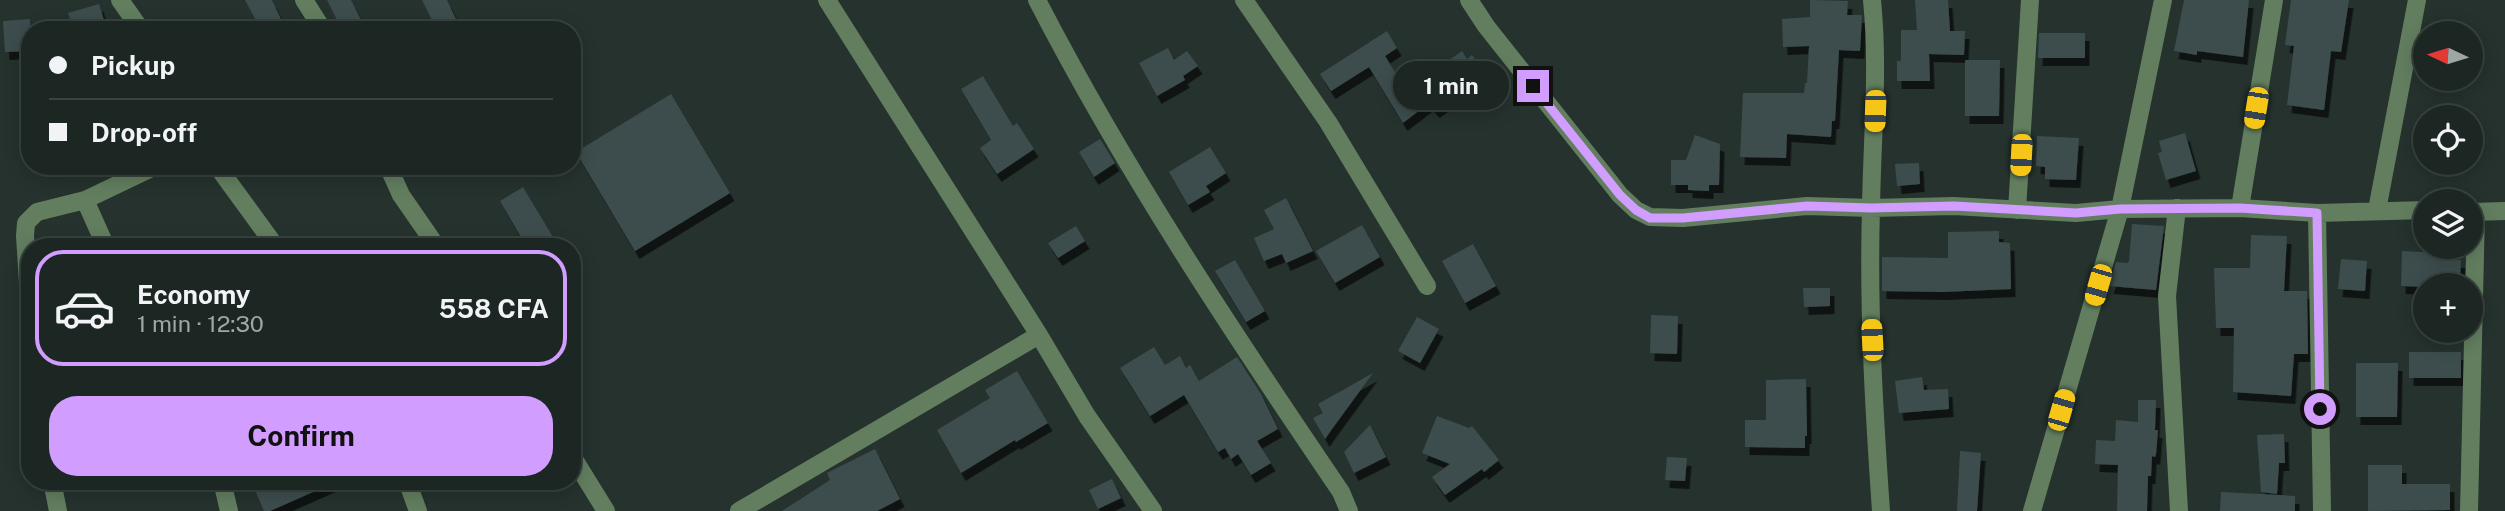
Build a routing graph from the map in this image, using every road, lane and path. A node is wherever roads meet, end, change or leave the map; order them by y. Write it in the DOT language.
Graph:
graph roads {
  1 [pos="120,0"];
  2 [pos="304,0"];
  3 [pos="827,0"];
  4 [pos="1037,0"];
  5 [pos="1244,0"];
  6 [pos="1469,0"];
  7 [pos="1872,0"];
  8 [pos="2030,0"];
  9 [pos="2163,0"];
  10 [pos="2274,0"];
  11 [pos="2417,0"];
  12 [pos="135,21"];
  13 [pos="317,21"];
  14 [pos="137,175"];
  15 [pos="224,175"];
  16 [pos="392,175"];
  17 [pos="85,200"];
  18 [pos="1871,208"];
  19 [pos="2177,208"];
  20 [pos="2240,208"];
  21 [pos="2120,209"];
  22 [pos="2017,210"];
  23 [pos="2377,210"];
  24 [pos="2413,210"];
  25 [pos="2505,211"];
  26 [pos="2483,212"];
  27 [pos="2317,213"];
  28 [pos="27,238"];
  29 [pos="102,238"];
  30 [pos="269,238"];
  31 [pos="430,238"];
  32 [pos="2473,259"];
  33 [pos="1427,286"];
  34 [pos="1039,335"];
  35 [pos="581,471"];
  36 [pos="54,490"];
  37 [pos="224,490"];
  38 [pos="410,490"];
  39 [pos="58,511"];
  40 [pos="229,511"];
  41 [pos="418,511"];
  42 [pos="606,511"];
  43 [pos="739,511"];
  44 [pos="1153,511"];
  45 [pos="1349,511"];
  46 [pos="1881,511"];
  47 [pos="2032,511"];
  48 [pos="2179,511"];
  49 [pos="2322,511"];
  50 [pos="2469,511"];
  1 -- 12 [label="street"];
  2 -- 13 [label="street"];
  3 -- 34 [label="street"];
  4 -- 45 [label="street"];
  5 -- 33 [label="street"];
  6 -- 18 [label="street"];
  7 -- 18 [label="street"];
  8 -- 22 [label="street"];
  9 -- 21 [label="street"];
  10 -- 20 [label="street"];
  11 -- 23 [label="street"];
  14 -- 17 [label="street"];
  15 -- 30 [label="street"];
  16 -- 31 [label="street"];
  17 -- 28 [label="street"];
  17 -- 29 [label="street"];
  18 -- 22 [label="street"];
  18 -- 46 [label="street"];
  19 -- 20 [label="street"];
  19 -- 21 [label="street"];
  19 -- 48 [label="street"];
  20 -- 27 [label="street"];
  21 -- 22 [label="street"];
  21 -- 47 [label="street"];
  23 -- 24 [label="street"];
  23 -- 27 [label="street"];
  25 -- 26 [label="street"];
  27 -- 49 [label="street"];
  32 -- 50 [label="street"];
  34 -- 43 [label="street"];
  34 -- 44 [label="street"];
  35 -- 42 [label="street"];
  36 -- 39 [label="street"];
  37 -- 40 [label="street"];
  38 -- 41 [label="street"];
}
